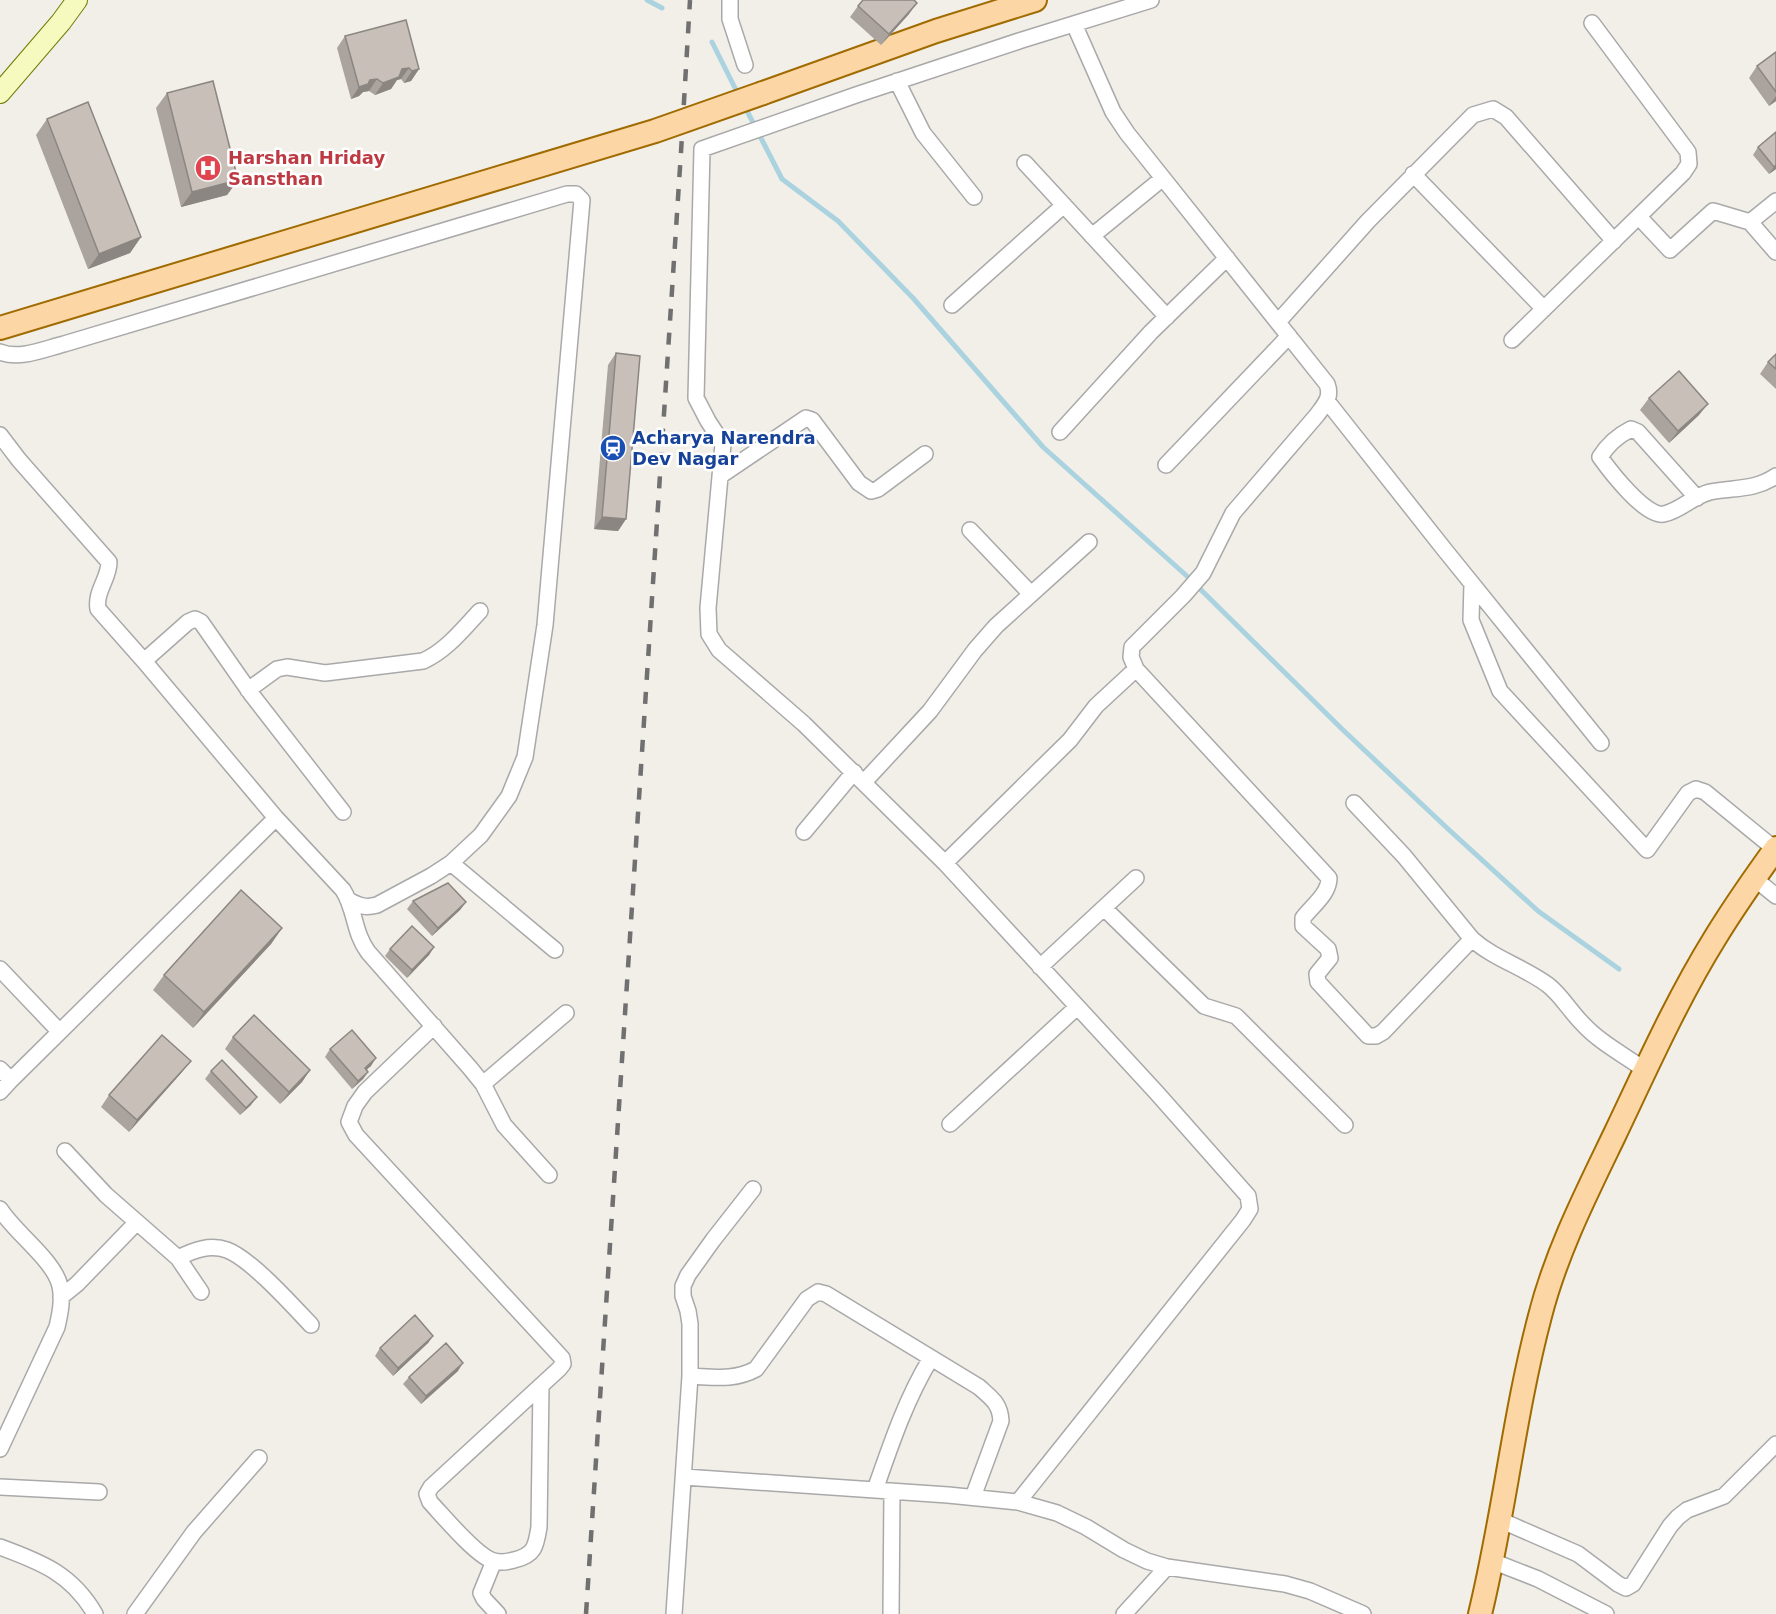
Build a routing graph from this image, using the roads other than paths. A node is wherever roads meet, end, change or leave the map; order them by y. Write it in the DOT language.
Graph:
graph roads {
  1 [pos="77,0"];
  2 [pos="730,0"];
  3 [pos="1032,0"];
  4 [pos="1151,0"];
  5 [pos="1592,23"];
  6 [pos="1074,24"];
  7 [pos="745,65"];
  8 [pos="897,81"];
  9 [pos="0,93"];
  10 [pos="1025,163"];
  11 [pos="1413,174"];
  12 [pos="1163,178"];
  13 [pos="974,197"];
  14 [pos="1776,201"];
  15 [pos="1064,205"];
  16 [pos="1639,217"];
  17 [pos="1750,222"];
  18 [pos="1092,236"];
  19 [pos="1614,241"];
  20 [pos="1776,252"];
  21 [pos="1227,258"];
  22 [pos="952,305"];
  23 [pos="1544,309"];
  24 [pos="1167,317"];
  25 [pos="1278,322"];
  26 [pos="0,328"];
  27 [pos="1289,336"];
  28 [pos="1512,340"];
  29 [pos="0,352"];
  30 [pos="1327,401"];
  31 [pos="1060,432"];
  32 [pos="0,435"];
  33 [pos="925,454"];
  34 [pos="1166,465"];
  35 [pos="720,476"];
  36 [pos="1776,476"];
  37 [pos="1697,498"];
  38 [pos="970,530"];
  39 [pos="1089,542"];
  40 [pos="1472,584"];
  41 [pos="1031,594"];
  42 [pos="480,611"];
  43 [pos="144,661"];
  44 [pos="1136,669"];
  45 [pos="248,690"];
  46 [pos="1601,743"];
  47 [pos="859,777"];
  48 [pos="1353,803"];
  49 [pos="343,812"];
  50 [pos="276,818"];
  51 [pos="804,832"];
  52 [pos="1776,849"];
  53 [pos="451,863"];
  54 [pos="945,863"];
  55 [pos="1136,878"];
  56 [pos="1755,879"];
  57 [pos="1776,896"];
  58 [pos="350,901"];
  59 [pos="1104,908"];
  60 [pos="1472,939"];
  61 [pos="555,950"];
  62 [pos="1040,967"];
  63 [pos="0,969"];
  64 [pos="1077,1007"];
  65 [pos="566,1013"];
  66 [pos="434,1026"];
  67 [pos="58,1031"];
  68 [pos="1646,1070"];
  69 [pos="5,1074"];
  70 [pos="483,1084"];
  71 [pos="0,1092"];
  72 [pos="950,1124"];
  73 [pos="1345,1125"];
  74 [pos="65,1151"];
  75 [pos="549,1175"];
  76 [pos="753,1189"];
  77 [pos="0,1209"];
  78 [pos="137,1222"];
  79 [pos="178,1258"];
  80 [pos="201,1292"];
  81 [pos="61,1297"];
  82 [pos="311,1325"];
  83 [pos="931,1358"];
  84 [pos="690,1376"];
  85 [pos="541,1386"];
  86 [pos="1776,1444"];
  87 [pos="0,1449"];
  88 [pos="259,1458"];
  89 [pos="684,1477"];
  90 [pos="0,1487"];
  91 [pos="875,1490"];
  92 [pos="892,1491"];
  93 [pos="99,1492"];
  94 [pos="973,1497"];
  95 [pos="1018,1502"];
  96 [pos="1500,1520"];
  97 [pos="0,1547"];
  98 [pos="494,1561"];
  99 [pos="1492,1561"];
  100 [pos="1167,1568"];
  101 [pos="95,1614"];
  102 [pos="135,1614"];
  103 [pos="498,1614"];
  104 [pos="674,1614"];
  105 [pos="891,1614"];
  106 [pos="1124,1614"];
  107 [pos="1363,1614"];
  108 [pos="1480,1614"];
  109 [pos="1606,1614"];
  1 -- 9 [label="street"];
  2 -- 7 [label="street"];
  3 -- 26 [label="main road, bridge"];
  4 -- 6 [label="street"];
  5 -- 16 [label="street"];
  6 -- 8 [label="street"];
  6 -- 12 [label="street"];
  8 -- 13 [label="street"];
  8 -- 35 [label="street"];
  10 -- 15 [label="street"];
  11 -- 19 [label="street"];
  11 -- 23 [label="street"];
  11 -- 25 [label="street"];
  12 -- 18 [label="street"];
  12 -- 21 [label="street"];
  14 -- 17 [label="street"];
  15 -- 18 [label="street"];
  15 -- 22 [label="street"];
  16 -- 17 [label="street"];
  16 -- 19 [label="street"];
  17 -- 20 [label="street"];
  18 -- 24 [label="street"];
  19 -- 23 [label="street"];
  21 -- 24 [label="street"];
  21 -- 25 [label="street"];
  23 -- 28 [label="street"];
  24 -- 31 [label="street"];
  25 -- 27 [label="street"];
  27 -- 30 [label="street"];
  27 -- 34 [label="street"];
  29 -- 53 [label="street"];
  30 -- 40 [label="street"];
  30 -- 44 [label="street"];
  32 -- 43 [label="street"];
  33 -- 35 [label="street"];
  35 -- 47 [label="street"];
  36 -- 37 [label="street"];
  37 -- 37 [label="street"];
  38 -- 41 [label="street"];
  39 -- 41 [label="street"];
  40 -- 46 [label="street"];
  40 -- 52 [label="street"];
  41 -- 47 [label="street"];
  42 -- 45 [label="street"];
  43 -- 45 [label="street"];
  43 -- 50 [label="street"];
  44 -- 54 [label="street"];
  44 -- 60 [label="street"];
  45 -- 49 [label="street"];
  47 -- 51 [label="street"];
  47 -- 54 [label="street"];
  48 -- 60 [label="street"];
  50 -- 58 [label="street"];
  50 -- 67 [label="street"];
  52 -- 56 [label="main road"];
  53 -- 58 [label="street"];
  53 -- 61 [label="street"];
  54 -- 62 [label="street"];
  55 -- 59 [label="street"];
  56 -- 57 [label="street"];
  56 -- 68 [label="main road"];
  58 -- 66 [label="street"];
  59 -- 62 [label="street"];
  59 -- 73 [label="street"];
  60 -- 68 [label="street"];
  62 -- 64 [label="street"];
  63 -- 67 [label="street"];
  64 -- 72 [label="street"];
  64 -- 95 [label="street"];
  65 -- 70 [label="street"];
  66 -- 70 [label="street"];
  66 -- 85 [label="street"];
  67 -- 69 [label="street"];
  68 -- 96 [label="main road"];
  69 -- 71 [label="street"];
  70 -- 75 [label="street"];
  74 -- 78 [label="street"];
  76 -- 84 [label="street"];
  77 -- 81 [label="street"];
  78 -- 79 [label="street"];
  78 -- 81 [label="street"];
  79 -- 80 [label="street"];
  79 -- 82 [label="street"];
  81 -- 87 [label="street"];
  83 -- 84 [label="street"];
  83 -- 91 [label="street"];
  83 -- 94 [label="street"];
  84 -- 89 [label="street"];
  85 -- 98 [label="street"];
  85 -- 98 [label="street"];
  86 -- 96 [label="street"];
  88 -- 102 [label="street"];
  89 -- 91 [label="street"];
  89 -- 104 [label="street"];
  90 -- 93 [label="street"];
  91 -- 92 [label="street"];
  92 -- 94 [label="street"];
  92 -- 105 [label="street"];
  94 -- 95 [label="street"];
  95 -- 100 [label="street"];
  96 -- 99 [label="main road"];
  97 -- 101 [label="street"];
  98 -- 103 [label="street"];
  99 -- 108 [label="main road"];
  99 -- 109 [label="street"];
  100 -- 106 [label="street"];
  100 -- 107 [label="street"];
}
